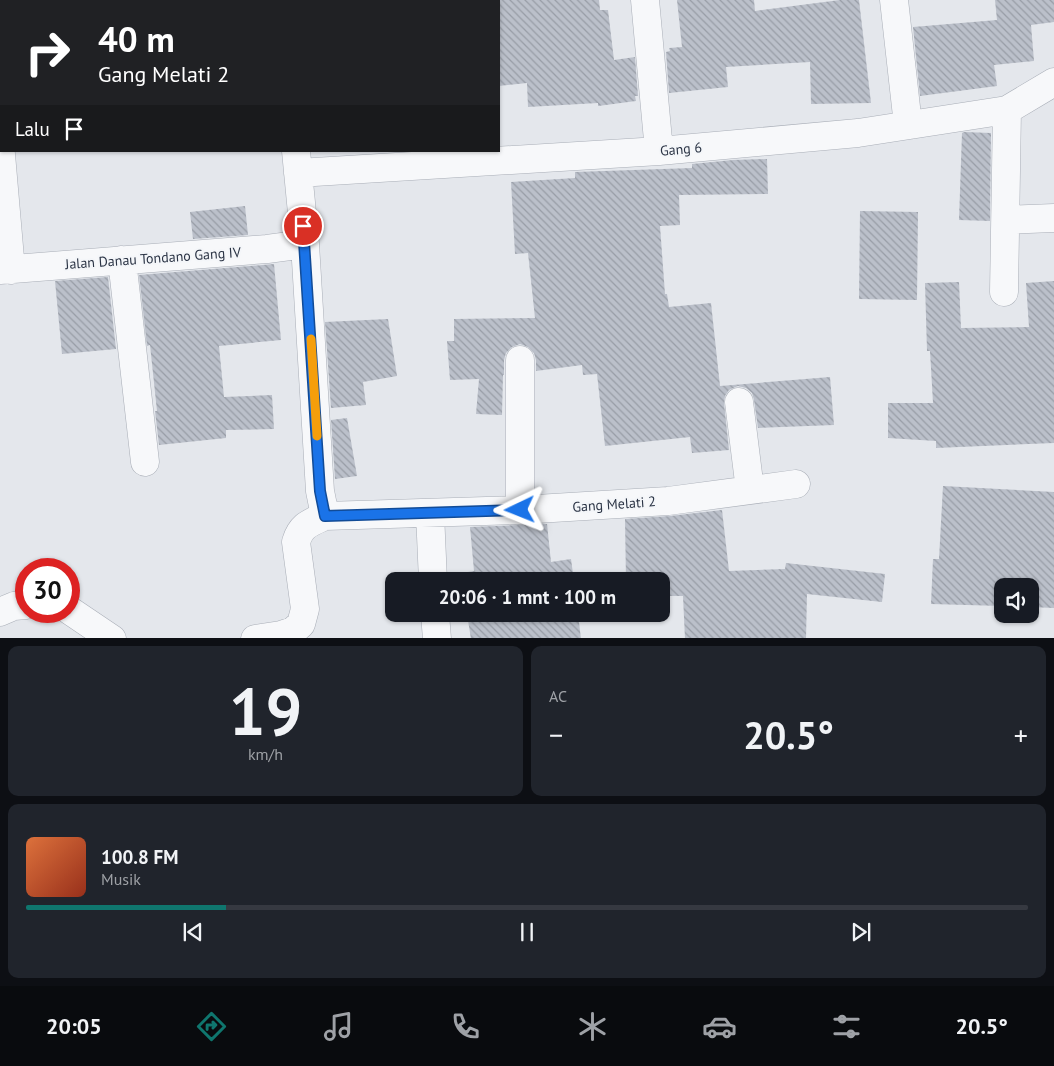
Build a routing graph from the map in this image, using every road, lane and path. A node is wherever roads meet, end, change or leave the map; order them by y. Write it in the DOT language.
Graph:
graph roads {
  1 [pos="645,0"];
  2 [pos="894,0"];
  3 [pos="1054,82"];
  4 [pos="1007,110"];
  5 [pos="908,125"];
  6 [pos="659,151"];
  7 [pos="0,152"];
  8 [pos="297,162"];
  9 [pos="1054,218"];
  10 [pos="1006,220"];
  11 [pos="305,244"];
  12 [pos="122,260"];
  13 [pos="5,270"];
  14 [pos="1004,292"];
  15 [pos="520,360"];
  16 [pos="739,402"];
  17 [pos="145,462"];
  18 [pos="796,484"];
  19 [pos="750,490"];
  20 [pos="520,510"];
  21 [pos="430,513"];
  22 [pos="325,516"];
  23 [pos="433,572"];
  24 [pos="15,606"];
  25 [pos="0,612"];
  26 [pos="80,617"];
  27 [pos="435,622"];
  28 [pos="112,638"];
  29 [pos="255,638"];
  30 [pos="436,638"];
  1 -- 6 [label="street"];
  2 -- 5 [label="street"];
  3 -- 4 [label="street, Gang 6"];
  4 -- 5 [label="street, Gang 6"];
  4 -- 10 [label="street"];
  5 -- 6 [label="street, Gang 6"];
  6 -- 8 [label="street, Gang 6"];
  7 -- 13 [label="street"];
  8 -- 11 [label="street"];
  9 -- 10 [label="street"];
  10 -- 14 [label="street"];
  11 -- 12 [label="street, Jalan Danau Tondano Gang IV"];
  11 -- 22 [label="street"];
  12 -- 13 [label="street, Jalan Danau Tondano Gang IV"];
  12 -- 17 [label="street"];
  15 -- 20 [label="street"];
  16 -- 19 [label="street"];
  18 -- 19 [label="street, Gang Melati 2"];
  19 -- 20 [label="street, Gang Melati 2"];
  20 -- 21 [label="street, Gang Melati 2"];
  21 -- 22 [label="street, Gang Melati 2"];
  21 -- 23 [label="street"];
  22 -- 29 [label="street"];
  24 -- 25 [label="street"];
  26 -- 28 [label="street"];
  27 -- 30 [label="street"];
}
